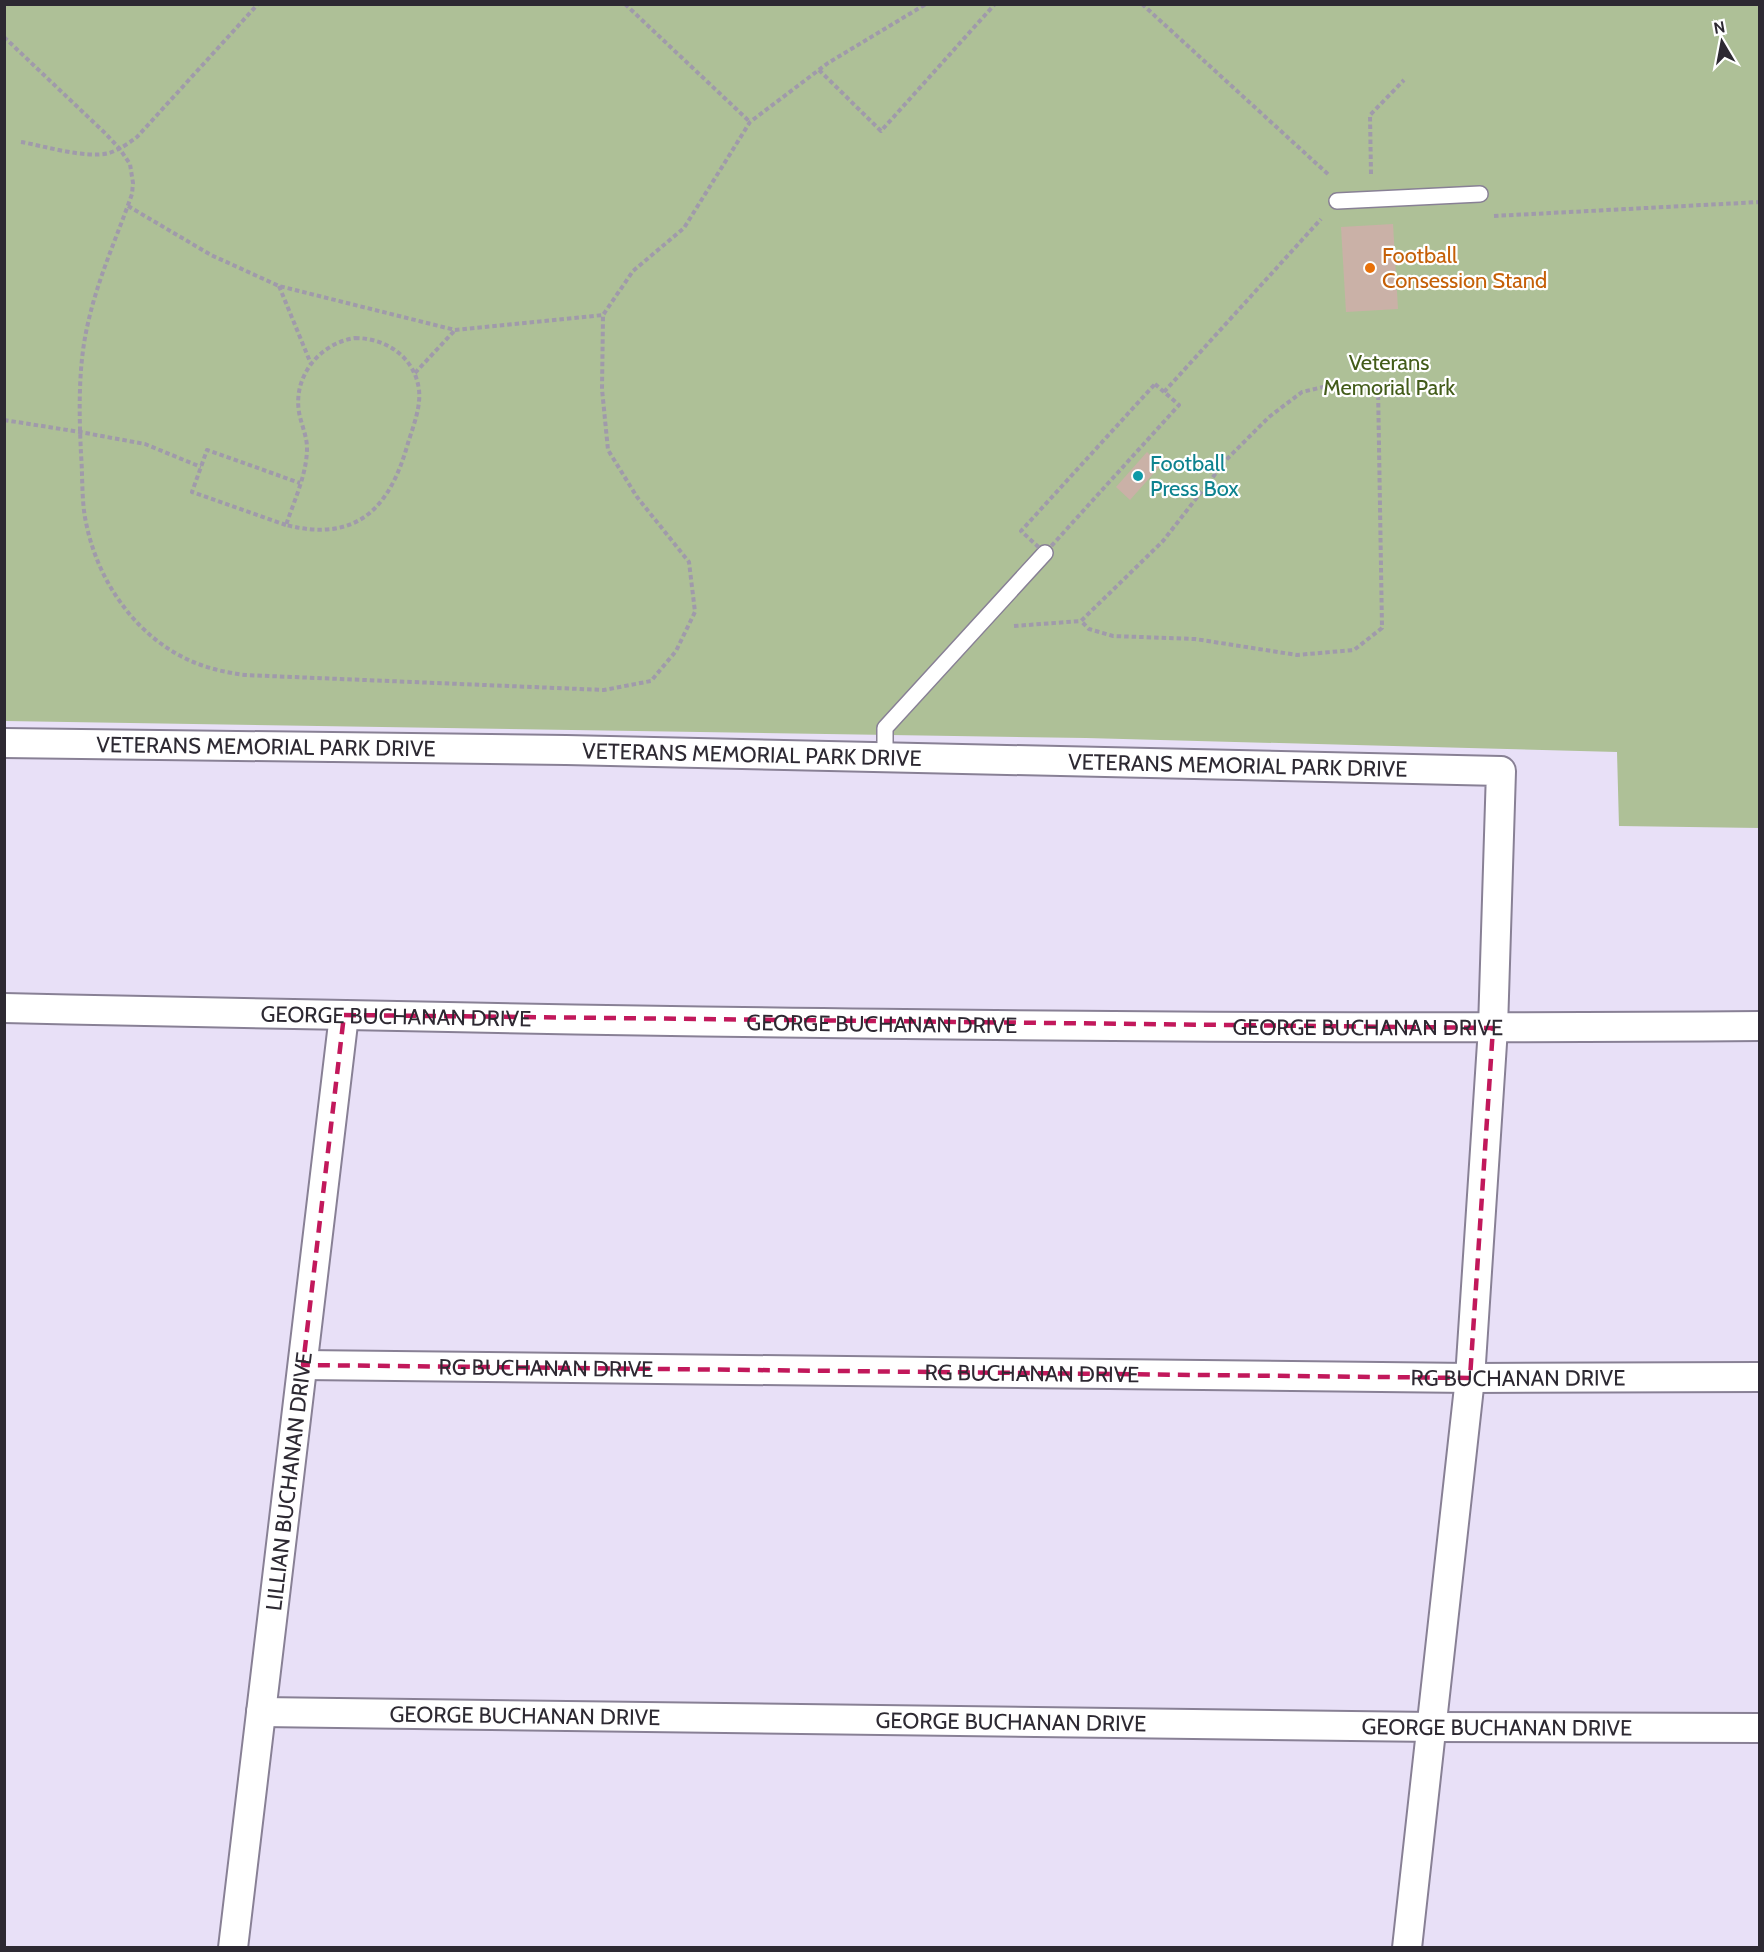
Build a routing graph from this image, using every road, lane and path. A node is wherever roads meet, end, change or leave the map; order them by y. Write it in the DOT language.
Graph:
graph roads {
  1 [pos="258,4"];
  2 [pos="625,4"];
  3 [pos="926,4"];
  4 [pos="995,4"];
  5 [pos="1142,4"];
  6 [pos="4,37"];
  7 [pos="819,70"];
  8 [pos="1404,80"];
  9 [pos="750,122"];
  10 [pos="21,142"];
  11 [pos="119,148"];
  12 [pos="1480,194"];
  13 [pos="1365,200"];
  14 [pos="1337,201"];
  15 [pos="1760,202"];
  16 [pos="128,206"];
  17 [pos="1492,216"];
  18 [pos="279,286"];
  19 [pos="603,315"];
  20 [pos="455,330"];
  21 [pos="311,364"];
  22 [pos="415,373"];
  23 [pos="1164,392"];
  24 [pos="4,420"];
  25 [pos="80,432"];
  26 [pos="201,466"];
  27 [pos="300,483"];
  28 [pos="286,525"];
  29 [pos="1044,552"];
  30 [pos="1081,621"];
  31 [pos="974,630"];
  32 [pos="4,743"];
  33 [pos="885,757"];
  34 [pos="4,1008"];
  35 [pos="344,1015"];
  36 [pos="1760,1026"];
  37 [pos="1493,1028"];
  38 [pos="303,1365"];
  39 [pos="1760,1377"];
  40 [pos="1470,1378"];
  41 [pos="261,1712"];
  42 [pos="1433,1727"];
  43 [pos="1760,1728"];
  44 [pos="233,1947"];
  45 [pos="1407,1947"];
  1 -- 11 [label="path"];
  2 -- 9 [label="path"];
  3 -- 7 [label="path"];
  4 -- 7 [label="path"];
  5 -- 13 [label="path"];
  6 -- 11 [label="path"];
  7 -- 9 [label="path"];
  8 -- 13 [label="path"];
  9 -- 19 [label="path"];
  10 -- 11 [label="path"];
  11 -- 16 [label="path"];
  12 -- 13 [label="lane"];
  13 -- 14 [label="lane"];
  14 -- 23 [label="path"];
  15 -- 17 [label="path"];
  16 -- 18 [label="path"];
  16 -- 25 [label="path"];
  18 -- 20 [label="path"];
  18 -- 21 [label="path"];
  19 -- 20 [label="path"];
  19 -- 25 [label="path"];
  20 -- 22 [label="path"];
  21 -- 22 [label="path"];
  21 -- 27 [label="path"];
  22 -- 28 [label="path"];
  23 -- 29 [label="path"];
  23 -- 29 [label="path"];
  24 -- 25 [label="path"];
  25 -- 26 [label="path"];
  26 -- 27 [label="path"];
  26 -- 28 [label="path"];
  27 -- 28 [label="path"];
  29 -- 31 [label="lane"];
  30 -- 30 [label="path"];
  30 -- 31 [label="path"];
  31 -- 33 [label="lane"];
  32 -- 33 [label="street, VETERANS MEMORIAL PARK DRIVE"];
  33 -- 37 [label="street, VETERANS MEMORIAL PARK DRIVE"];
  34 -- 35 [label="street, GEORGE BUCHANAN DRIVE"];
  35 -- 37 [label="street, GEORGE BUCHANAN DRIVE"];
  35 -- 38 [label="street, LILLIAN BUCHANAN DRIVE"];
  36 -- 37 [label="street, GEORGE BUCHANAN DRIVE"];
  37 -- 40 [label="street"];
  38 -- 40 [label="street, RG BUCHANAN DRIVE"];
  38 -- 41 [label="street, LILLIAN BUCHANAN DRIVE"];
  39 -- 40 [label="street, RG BUCHANAN DRIVE"];
  40 -- 42 [label="street"];
  41 -- 42 [label="street, GEORGE BUCHANAN DRIVE"];
  41 -- 44 [label="street, LILLIAN BUCHANAN DRIVE"];
  42 -- 43 [label="street, GEORGE BUCHANAN DRIVE"];
  42 -- 45 [label="street"];
}
